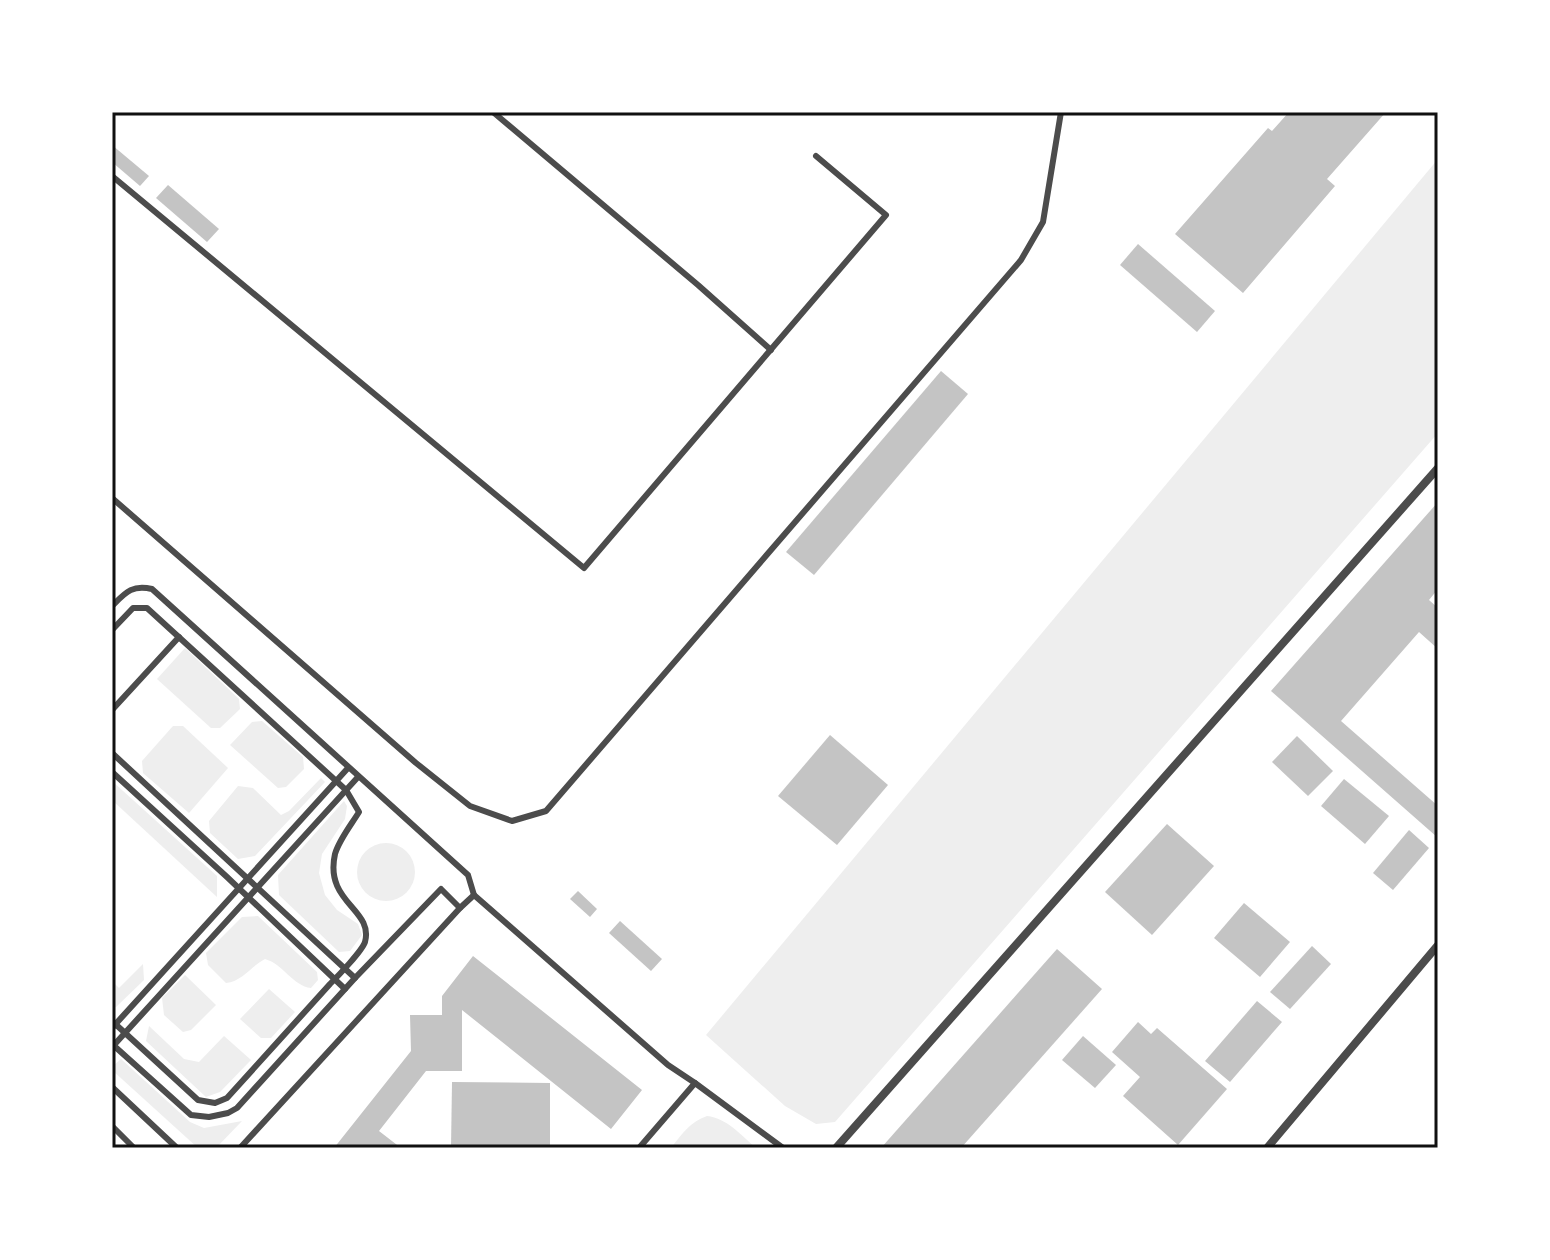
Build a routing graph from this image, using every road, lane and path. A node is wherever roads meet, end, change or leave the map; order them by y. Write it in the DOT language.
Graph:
graph roads {
  1 [pos="493,112"];
  2 [pos="1061,112"];
  3 [pos="816,156"];
  4 [pos="112,176"];
  5 [pos="771,350"];
  6 [pos="1438,468"];
  7 [pos="112,498"];
  8 [pos="112,606"];
  9 [pos="112,630"];
  10 [pos="179,637"];
  11 [pos="112,710"];
  12 [pos="112,753"];
  13 [pos="348,768"];
  14 [pos="112,772"];
  15 [pos="358,777"];
  16 [pos="337,780"];
  17 [pos="346,790"];
  18 [pos="248,878"];
  19 [pos="257,887"];
  20 [pos="239,888"];
  21 [pos="474,895"];
  22 [pos="248,897"];
  23 [pos="460,908"];
  24 [pos="1438,945"];
  25 [pos="344,968"];
  26 [pos="355,978"];
  27 [pos="335,979"];
  28 [pos="345,989"];
  29 [pos="113,1024"];
  30 [pos="124,1033"];
  31 [pos="113,1044"];
  32 [pos="695,1083"];
  33 [pos="112,1087"];
  34 [pos="112,1126"];
  35 [pos="134,1148"];
  36 [pos="177,1148"];
  37 [pos="240,1148"];
  38 [pos="639,1148"];
  39 [pos="783,1148"];
  40 [pos="836,1148"];
  41 [pos="1267,1148"];
  1 -- 5 [label="lane"];
  2 -- 7 [label="lane"];
  3 -- 5 [label="lane"];
  4 -- 5 [label="lane"];
  6 -- 40 [label="street"];
  8 -- 13 [label="lane"];
  9 -- 10 [label="lane"];
  10 -- 11 [label="lane"];
  10 -- 16 [label="lane"];
  12 -- 18 [label="lane"];
  13 -- 15 [label="lane"];
  13 -- 16 [label="lane"];
  14 -- 20 [label="lane"];
  15 -- 17 [label="lane"];
  15 -- 21 [label="lane"];
  16 -- 17 [label="lane"];
  16 -- 18 [label="lane"];
  17 -- 19 [label="lane"];
  17 -- 25 [label="lane"];
  18 -- 19 [label="lane"];
  18 -- 20 [label="lane"];
  19 -- 22 [label="lane"];
  19 -- 25 [label="lane"];
  20 -- 22 [label="lane"];
  20 -- 29 [label="lane"];
  21 -- 23 [label="lane"];
  21 -- 32 [label="lane"];
  22 -- 27 [label="lane"];
  22 -- 30 [label="lane"];
  23 -- 26 [label="lane"];
  23 -- 37 [label="lane"];
  24 -- 41 [label="street"];
  25 -- 26 [label="lane"];
  25 -- 27 [label="lane"];
  26 -- 28 [label="lane"];
  27 -- 28 [label="lane"];
  27 -- 30 [label="lane"];
  28 -- 31 [label="lane"];
  29 -- 30 [label="lane"];
  30 -- 31 [label="lane"];
  32 -- 38 [label="lane"];
  32 -- 39 [label="lane"];
  33 -- 36 [label="lane"];
  34 -- 35 [label="lane"];
}
